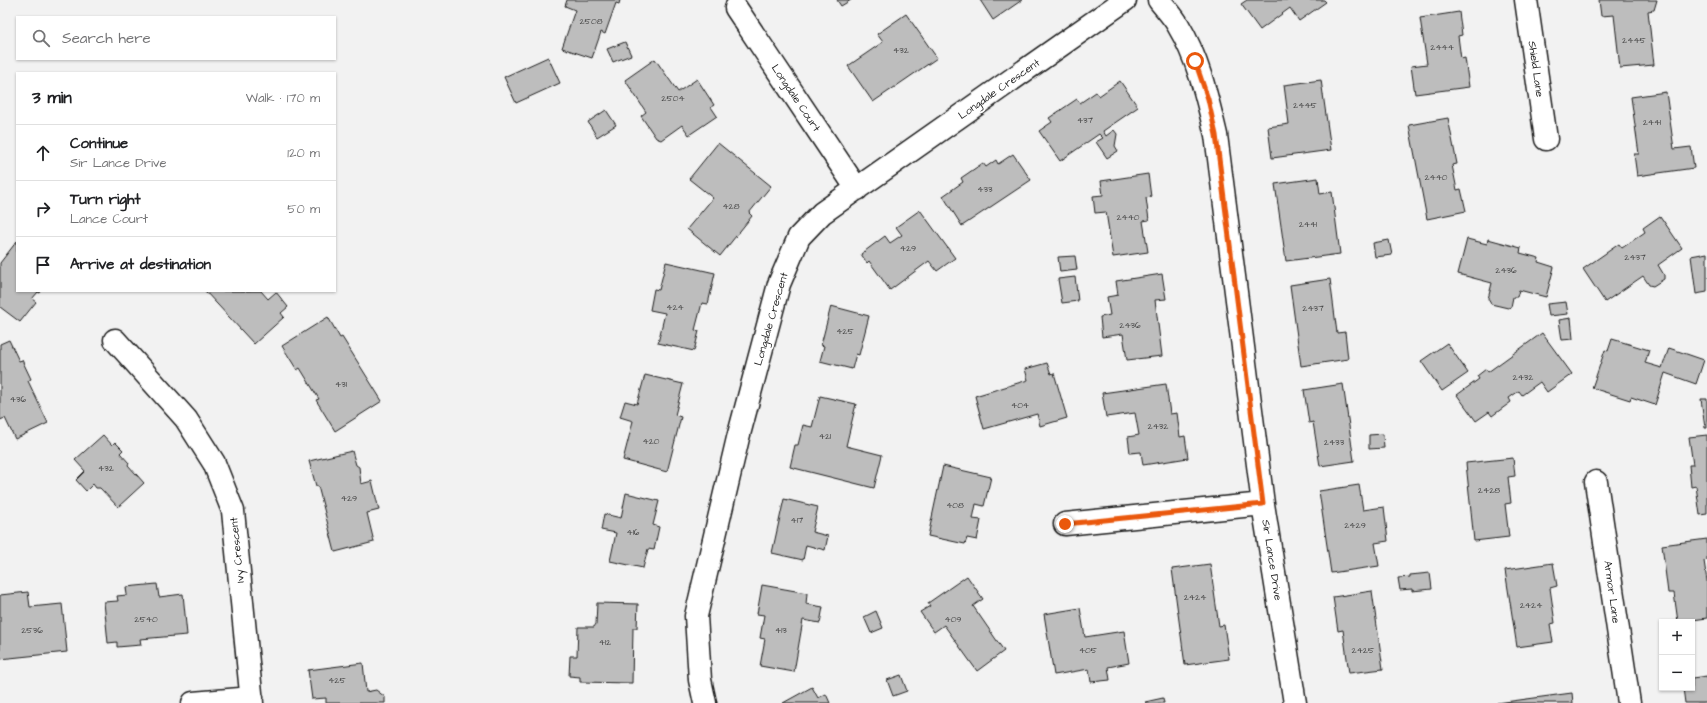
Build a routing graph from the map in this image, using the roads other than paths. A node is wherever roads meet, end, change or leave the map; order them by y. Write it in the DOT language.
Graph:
graph roads {
  1 [pos="1125,0"];
  2 [pos="1159,0"];
  3 [pos="1526,0"];
  4 [pos="736,8"];
  5 [pos="1546,139"];
  6 [pos="856,189"];
  7 [pos="114,340"];
  8 [pos="1596,482"];
  9 [pos="1263,504"];
  10 [pos="1065,524"];
  11 [pos="252,700"];
  12 [pos="193,703"];
  13 [pos="705,703"];
  14 [pos="1295,703"];
  15 [pos="1629,703"];
  1 -- 6 [label="street, Longdale Crescent"];
  2 -- 9 [label="street, Sir Lance Drive"];
  3 -- 5 [label="street, Shield Lane"];
  4 -- 6 [label="street, Longdale Court"];
  6 -- 13 [label="street, Longdale Crescent"];
  7 -- 11 [label="street, Ivy Crescent"];
  8 -- 15 [label="street, Armor Lane"];
  9 -- 10 [label="street"];
  9 -- 14 [label="street, Sir Lance Drive"];
  11 -- 12 [label="street"];
}
